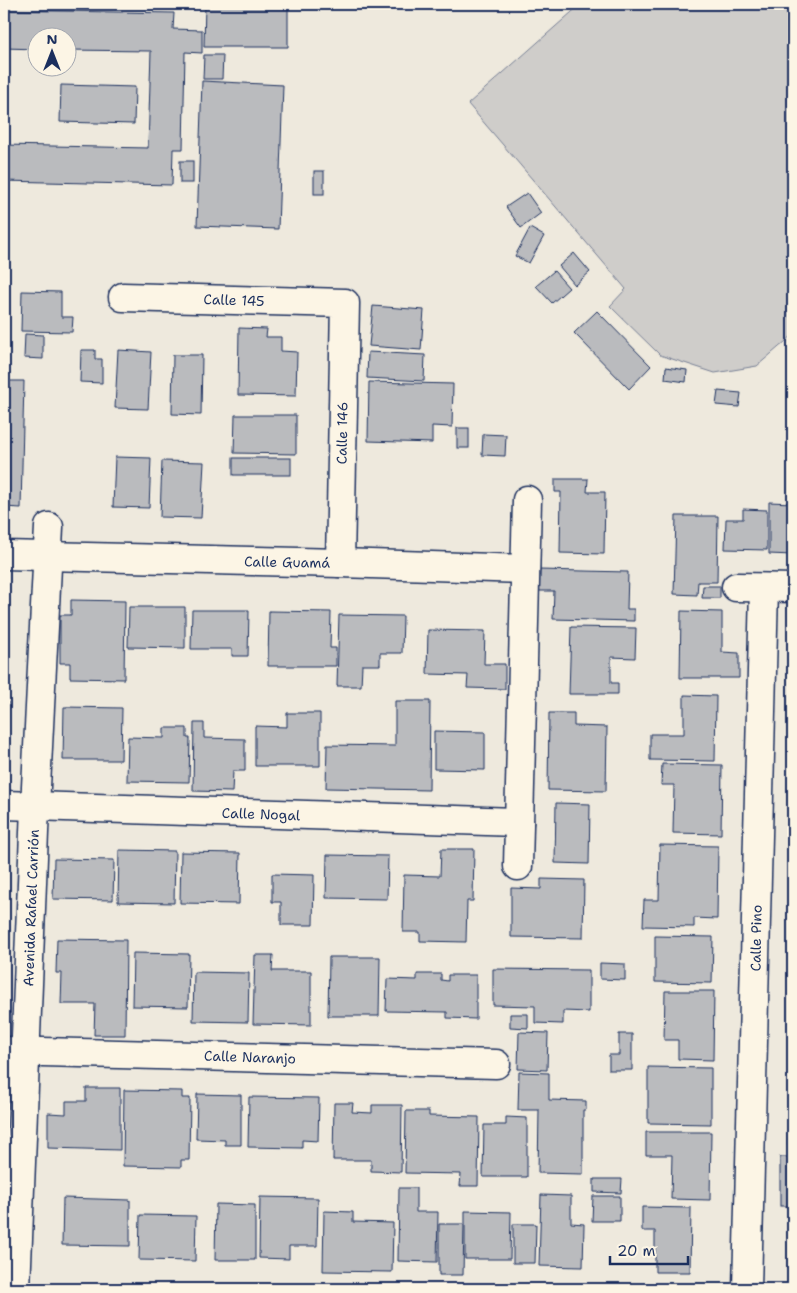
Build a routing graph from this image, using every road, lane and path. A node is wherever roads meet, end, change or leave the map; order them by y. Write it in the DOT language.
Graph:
graph roads {
  1 [pos="123,297"];
  2 [pos="345,303"];
  3 [pos="527,500"];
  4 [pos="49,527"];
  5 [pos="4,555"];
  6 [pos="48,556"];
  7 [pos="340,563"];
  8 [pos="525,570"];
  9 [pos="736,587"];
  10 [pos="764,588"];
  11 [pos="793,588"];
  12 [pos="4,805"];
  13 [pos="35,806"];
  14 [pos="519,822"];
  15 [pos="518,866"];
  16 [pos="15,1051"];
  17 [pos="496,1064"];
  18 [pos="16,1289"];
  19 [pos="747,1289"];
  1 -- 2 [label="street, Calle 145"];
  2 -- 7 [label="street, Calle 146"];
  3 -- 8 [label="street"];
  4 -- 6 [label="street, Avenida Rafael Carrión"];
  5 -- 6 [label="street, Calle Guamá"];
  6 -- 7 [label="street, Calle Guamá"];
  6 -- 13 [label="street, Avenida Rafael Carrión"];
  7 -- 8 [label="street, Calle Guamá"];
  8 -- 14 [label="street"];
  9 -- 10 [label="street"];
  10 -- 11 [label="street"];
  10 -- 19 [label="street, Calle Pino"];
  12 -- 13 [label="street, Calle Nogal"];
  13 -- 14 [label="street, Calle Nogal"];
  13 -- 16 [label="street, Avenida Rafael Carrión"];
  14 -- 15 [label="street"];
  16 -- 17 [label="street, Calle Naranjo"];
  16 -- 18 [label="street, Avenida Rafael Carrión"];
}
